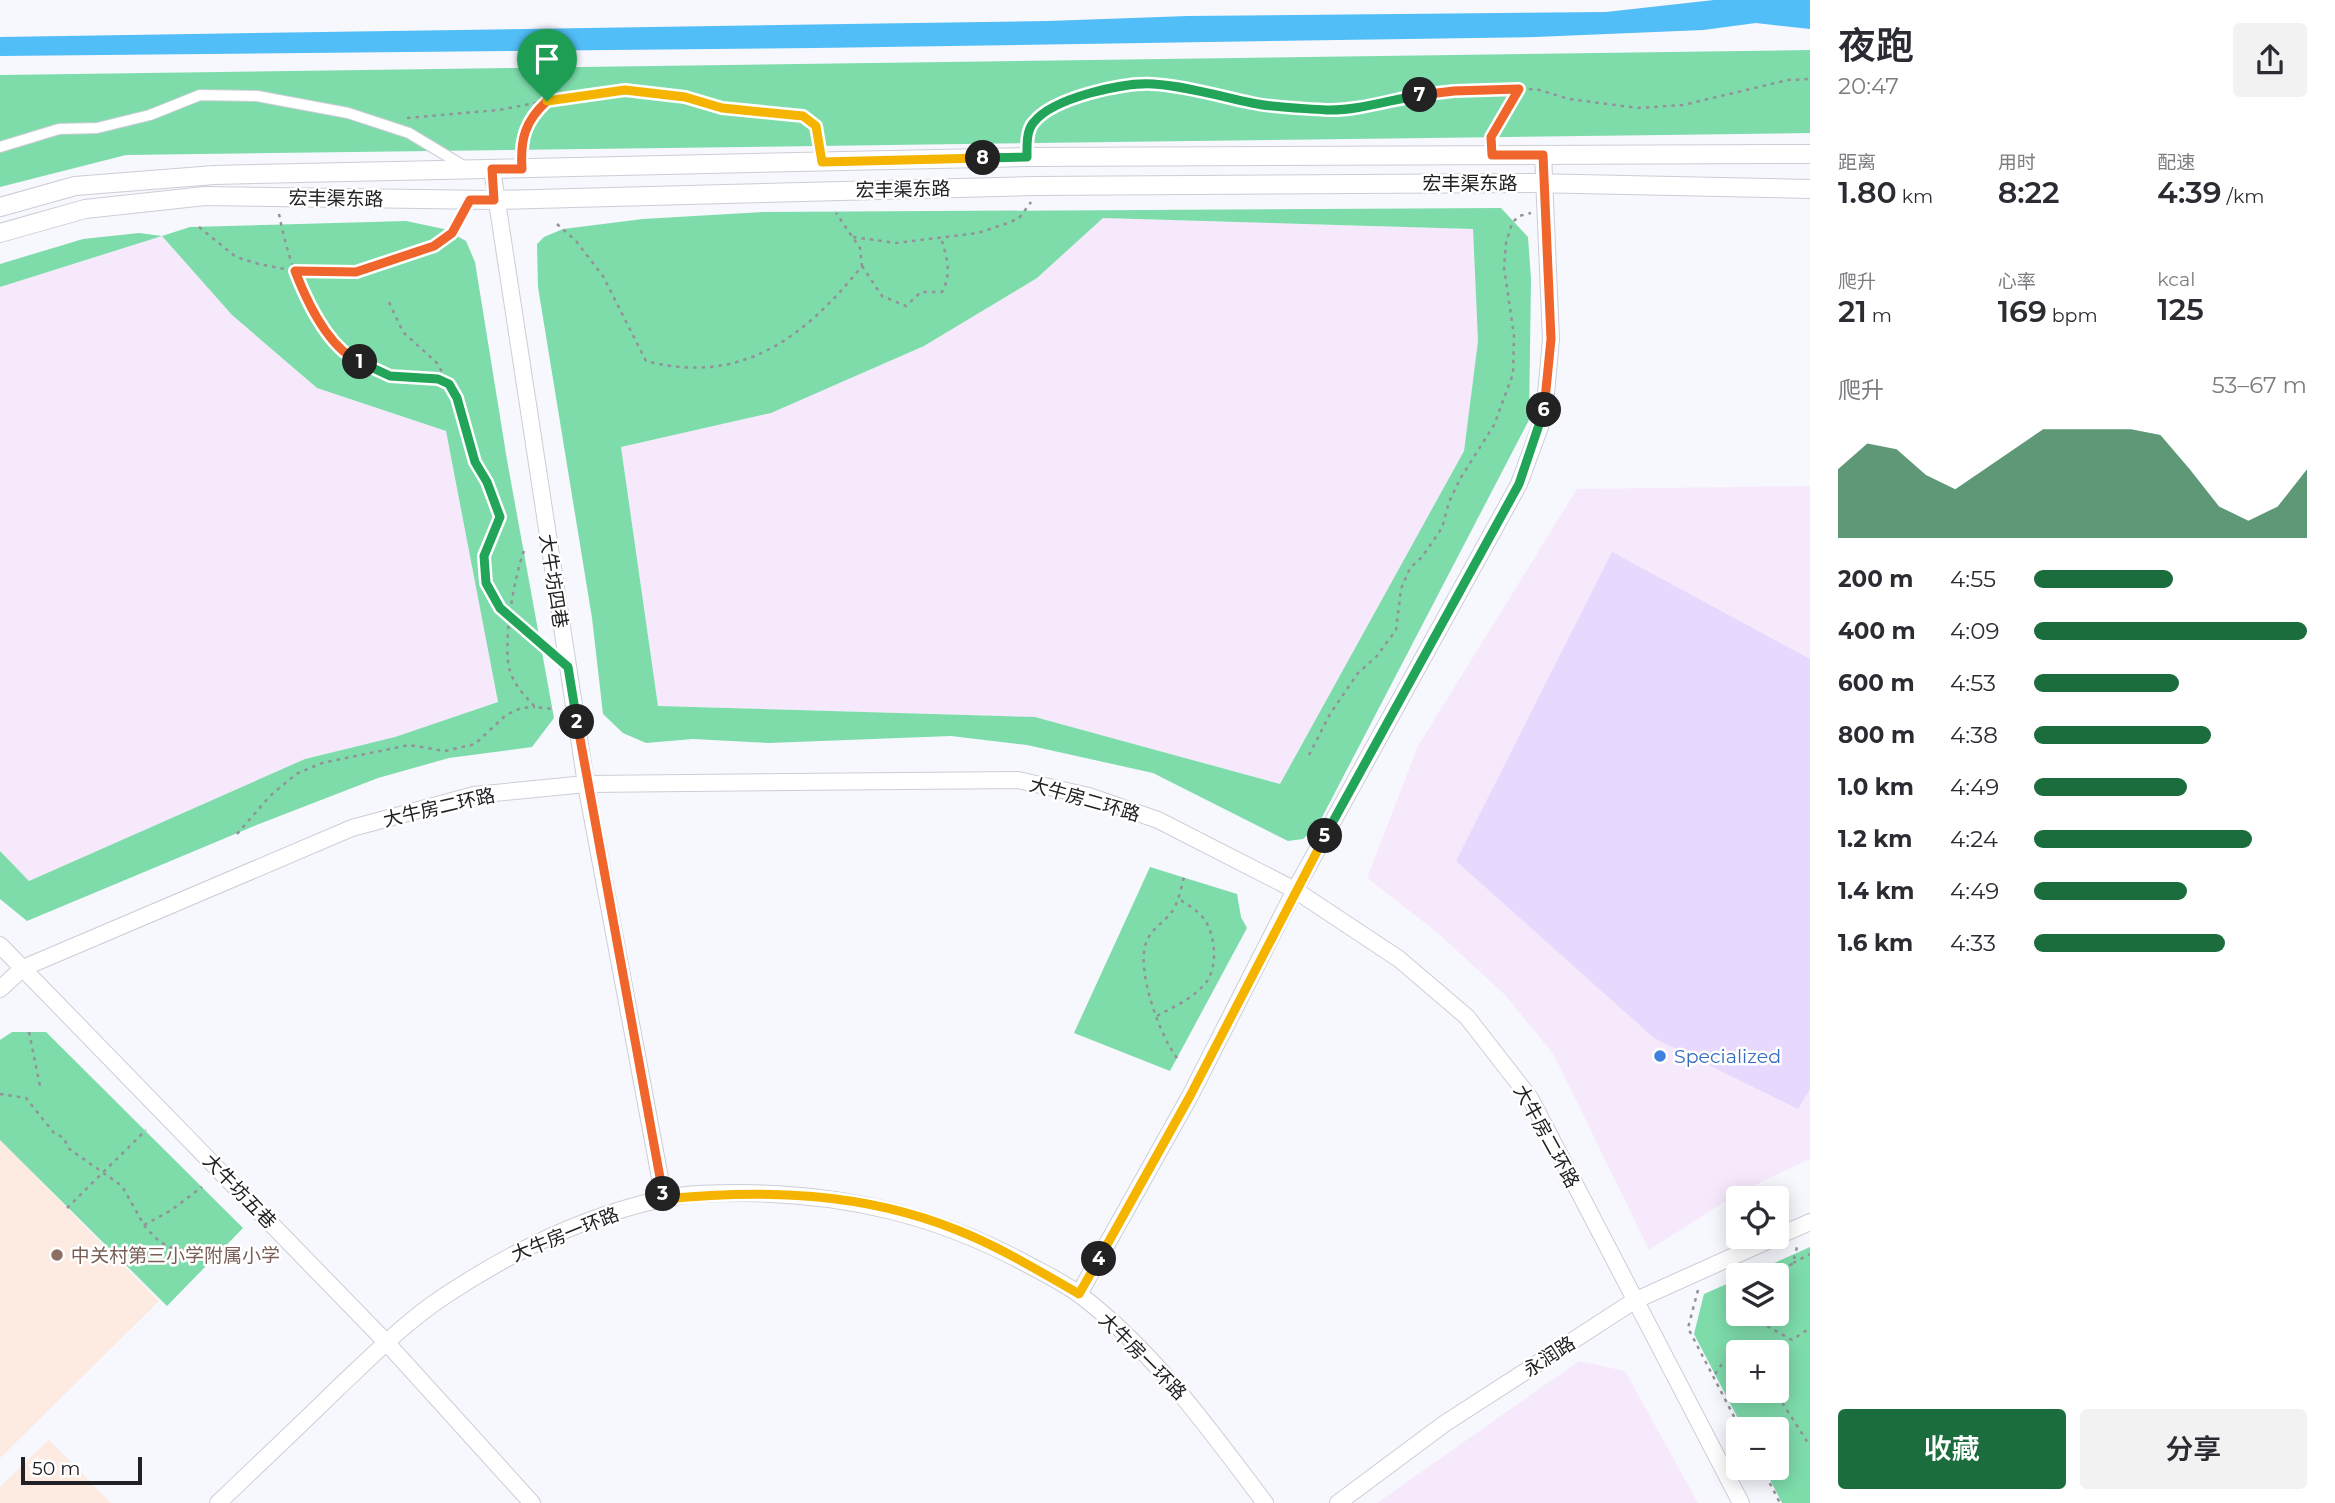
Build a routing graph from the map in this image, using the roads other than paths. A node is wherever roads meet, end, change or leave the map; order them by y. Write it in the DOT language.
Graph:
graph roads {
  1 [pos="0,147"];
  2 [pos="1810,154"];
  3 [pos="1543,155"];
  4 [pos="492,169"];
  5 [pos="469,170"];
  6 [pos="1543,184"];
  7 [pos="1810,189"];
  8 [pos="494,200"];
  9 [pos="0,207"];
  10 [pos="0,233"];
  11 [pos="586,784"];
  12 [pos="1295,890"];
  13 [pos="0,945"];
  14 [pos="23,968"];
  15 [pos="0,989"];
  16 [pos="664,1199"];
  17 [pos="1810,1222"];
  18 [pos="1789,1231"];
  19 [pos="1749,1249"];
  20 [pos="1079,1294"];
  21 [pos="1634,1301"];
  22 [pos="386,1342"];
  23 [pos="218,1503"];
  24 [pos="532,1503"];
  25 [pos="1265,1503"];
  26 [pos="1338,1503"];
  27 [pos="1741,1503"];
  1 -- 5 [label="street"];
  2 -- 3 [label="main road, 宏丰渠东路"];
  3 -- 4 [label="main road, 宏丰渠东路"];
  3 -- 6 [label="street"];
  4 -- 5 [label="main road, 宏丰渠东路"];
  4 -- 8 [label="street, 大牛坊四巷"];
  5 -- 9 [label="main road, 宏丰渠东路"];
  6 -- 7 [label="main road, 宏丰渠东路"];
  6 -- 8 [label="main road, 宏丰渠东路"];
  6 -- 12 [label="street"];
  8 -- 10 [label="main road, 宏丰渠东路"];
  8 -- 11 [label="street, 大牛坊四巷"];
  11 -- 12 [label="street, 大牛房二环路"];
  11 -- 14 [label="street, 大牛房二环路"];
  11 -- 16 [label="street, 大牛坊四巷"];
  12 -- 20 [label="street"];
  12 -- 21 [label="street, 大牛房二环路"];
  13 -- 14 [label="street, 大牛坊五巷"];
  14 -- 15 [label="street, 大牛房二环路"];
  14 -- 22 [label="street, 大牛坊五巷"];
  16 -- 20 [label="street, 大牛房一环路"];
  16 -- 22 [label="street, 大牛房一环路"];
  17 -- 18 [label="street, 永润路"];
  19 -- 21 [label="street, 永润路"];
  20 -- 25 [label="street, 大牛房一环路"];
  21 -- 26 [label="street, 永润路"];
  21 -- 27 [label="street, 大牛房二环路"];
  22 -- 23 [label="street, 大牛房一环路"];
  22 -- 24 [label="street, 大牛坊五巷"];
}
